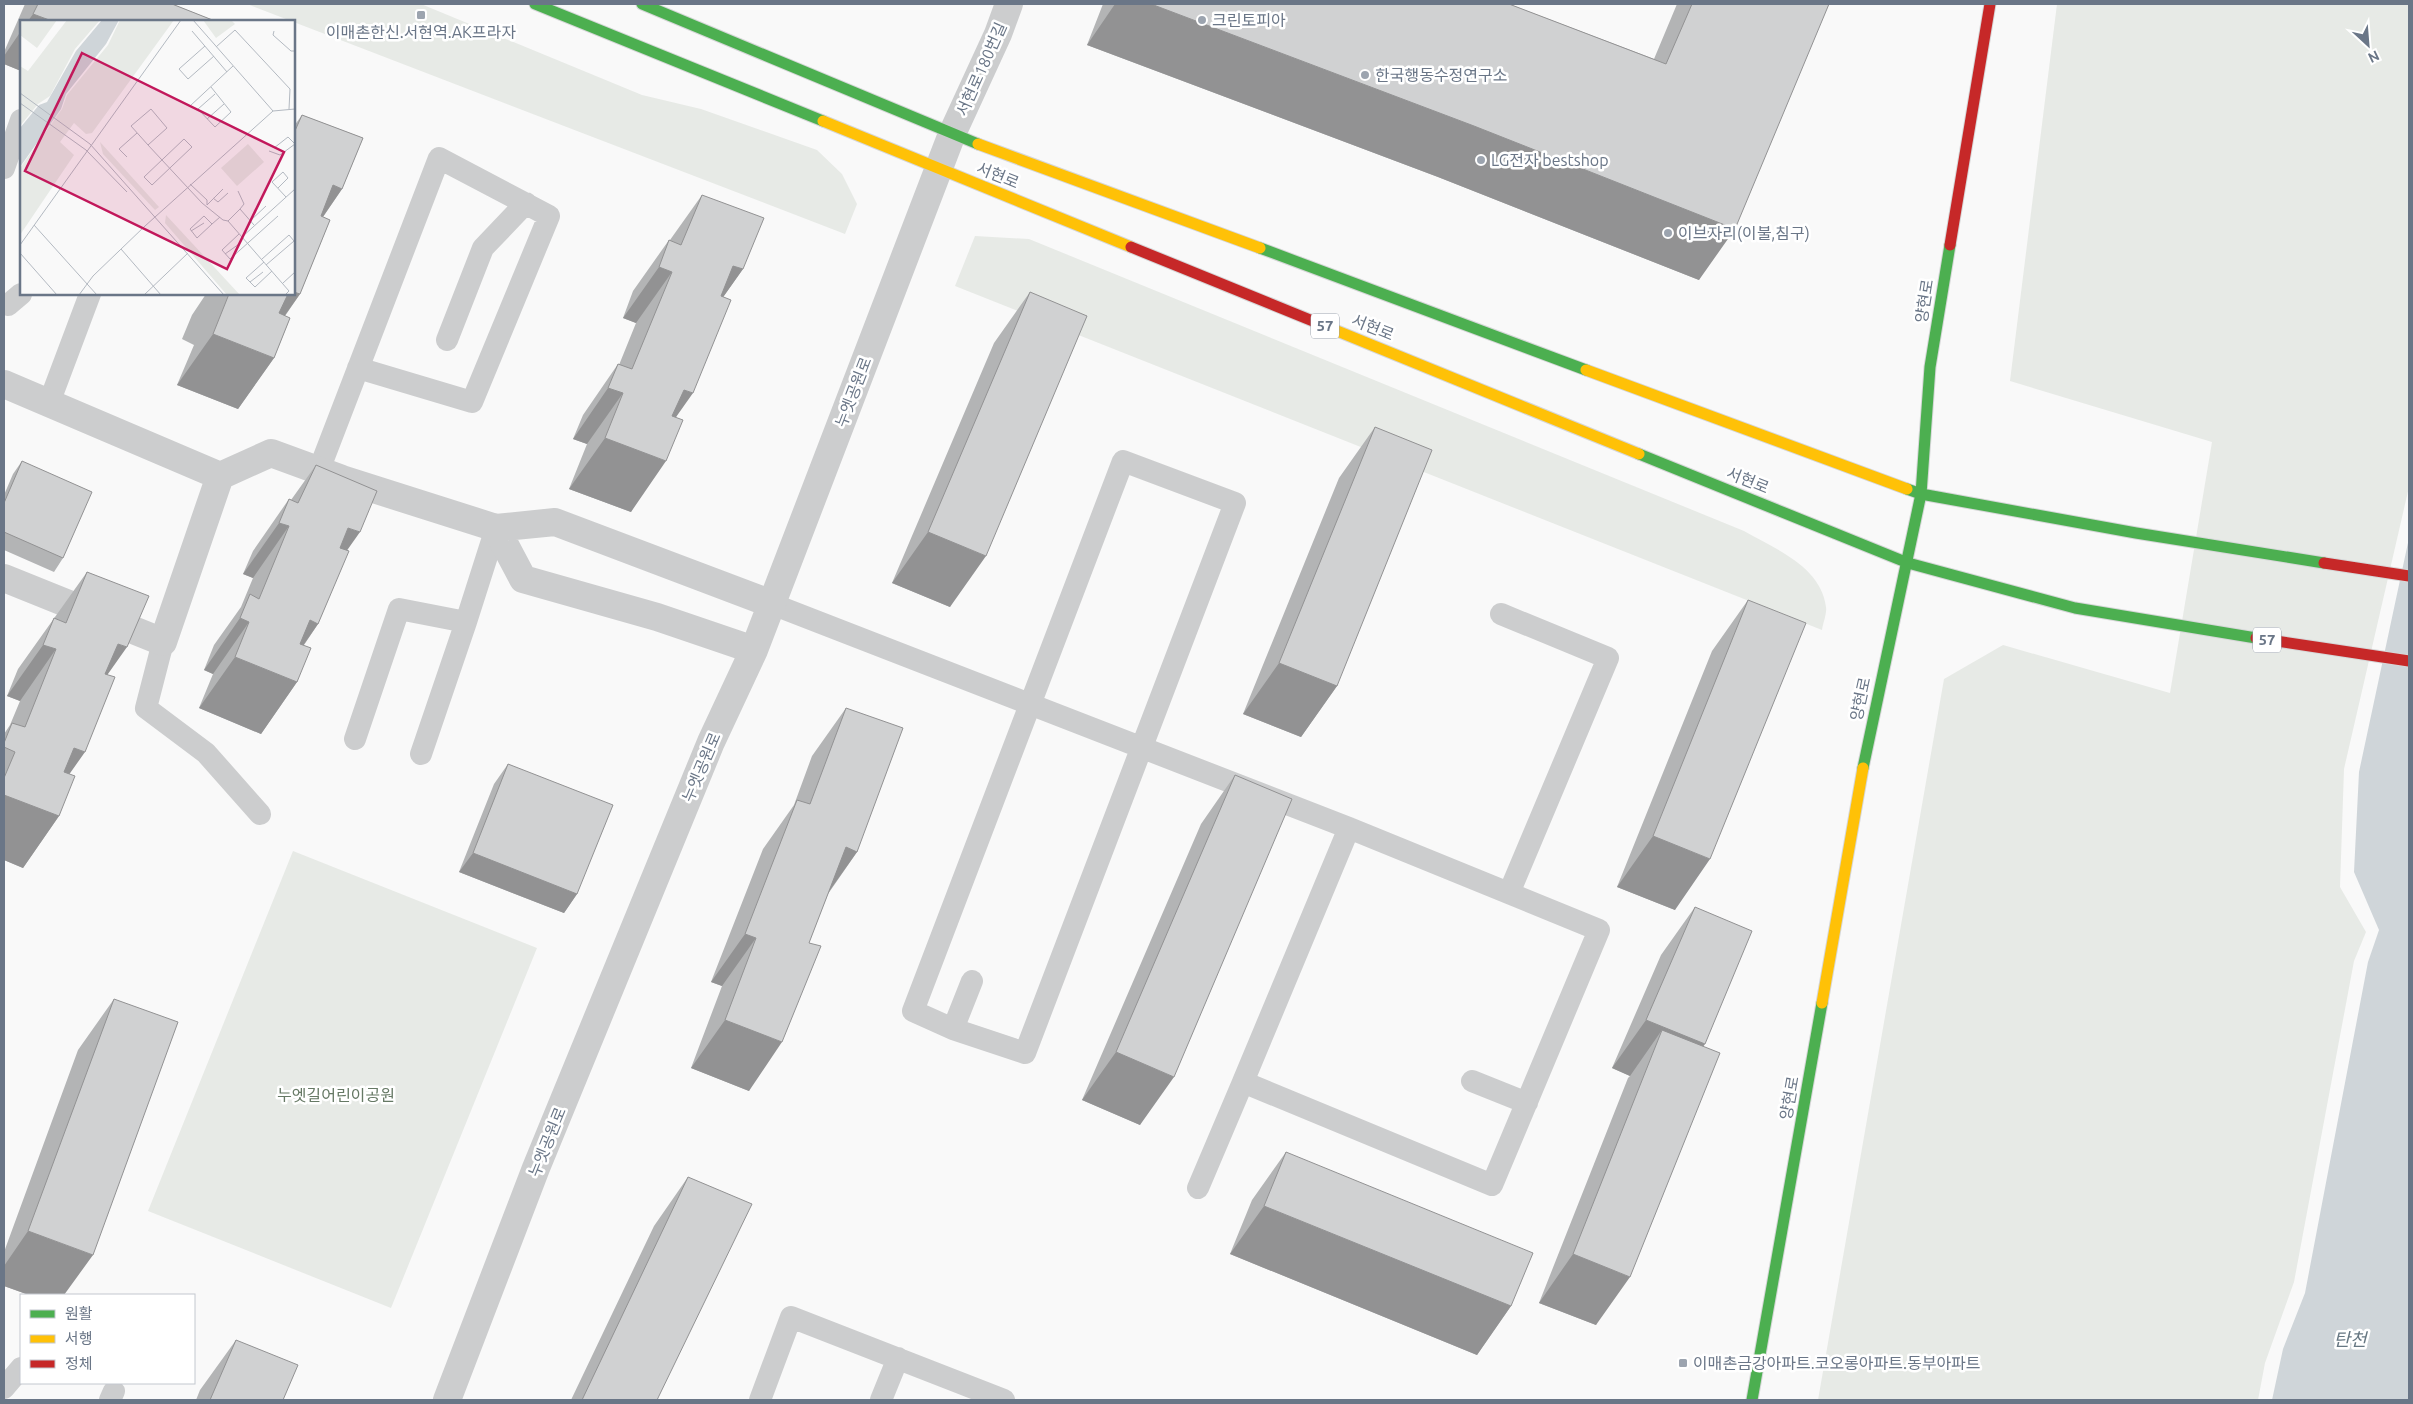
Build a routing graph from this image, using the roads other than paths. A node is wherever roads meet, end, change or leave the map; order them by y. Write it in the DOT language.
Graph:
graph roads {
  1 [pos="535,4"];
  2 [pos="642,4"];
  3 [pos="1009,4"];
  4 [pos="1990,4"];
  5 [pos="20,123"];
  6 [pos="952,134"];
  7 [pos="4,168"];
  8 [pos="939,169"];
  9 [pos="526,203"];
  10 [pos="90,295"];
  11 [pos="447,340"];
  12 [pos="358,368"];
  13 [pos="6,391"];
  14 [pos="49,403"];
  15 [pos="319,470"];
  16 [pos="220,476"];
  17 [pos="1921,494"];
  18 [pos="496,528"];
  19 [pos="1908,563"];
  20 [pos="2409,576"];
  21 [pos="4,578"];
  22 [pos="772,604"];
  23 [pos="1501,614"];
  24 [pos="466,622"];
  25 [pos="163,642"];
  26 [pos="754,650"];
  27 [pos="2409,661"];
  28 [pos="1029,704"];
  29 [pos="354,739"];
  30 [pos="1141,747"];
  31 [pos="421,754"];
  32 [pos="260,814"];
  33 [pos="1349,828"];
  34 [pos="1510,893"];
  35 [pos="972,981"];
  36 [pos="953,1029"];
  37 [pos="1472,1081"];
  38 [pos="1243,1082"];
  39 [pos="1527,1103"];
  40 [pos="1198,1188"];
  41 [pos="898,1358"];
  42 [pos="20,1369"];
  43 [pos="4,1388"];
  44 [pos="447,1400"];
  45 [pos="760,1400"];
  46 [pos="881,1400"];
  47 [pos="1004,1400"];
  48 [pos="1752,1400"];
  1 -- 8 [label="main road, 서현로 / 57"];
  2 -- 6 [label="main road, 서현로"];
  3 -- 6 [label="street, 서현로180번길"];
  4 -- 17 [label="main road, 양현로"];
  5 -- 7 [label="lane"];
  6 -- 8 [label="street, 누엣공원로"];
  6 -- 17 [label="main road, 서현로"];
  8 -- 19 [label="main road, 서현로 / 57"];
  8 -- 22 [label="street, 누엣공원로"];
  9 -- 11 [label="lane"];
  9 -- 12 [label="lane"];
  9 -- 12 [label="lane"];
  10 -- 14 [label="lane"];
  12 -- 15 [label="lane"];
  13 -- 14 [label="street"];
  14 -- 16 [label="street"];
  15 -- 16 [label="street"];
  15 -- 18 [label="street"];
  16 -- 25 [label="street"];
  17 -- 19 [label="main road, 양현로"];
  17 -- 20 [label="main road, 서현로"];
  18 -- 22 [label="street"];
  18 -- 24 [label="lane"];
  18 -- 26 [label="street"];
  19 -- 27 [label="main road, 서현로 / 57"];
  19 -- 48 [label="main road, 양현로"];
  21 -- 25 [label="street"];
  22 -- 26 [label="street, 누엣공원로"];
  22 -- 28 [label="lane"];
  23 -- 34 [label="lane"];
  24 -- 29 [label="lane"];
  24 -- 31 [label="lane"];
  25 -- 32 [label="lane"];
  26 -- 44 [label="street, 누엣공원로"];
  28 -- 30 [label="lane"];
  28 -- 30 [label="lane"];
  28 -- 36 [label="lane"];
  30 -- 33 [label="lane"];
  30 -- 36 [label="lane"];
  33 -- 34 [label="lane"];
  33 -- 38 [label="lane"];
  34 -- 39 [label="lane"];
  35 -- 36 [label="lane"];
  37 -- 39 [label="lane"];
  38 -- 39 [label="lane"];
  38 -- 40 [label="lane"];
  41 -- 45 [label="lane"];
  41 -- 46 [label="lane"];
  41 -- 47 [label="lane"];
  42 -- 43 [label="lane"];
}
